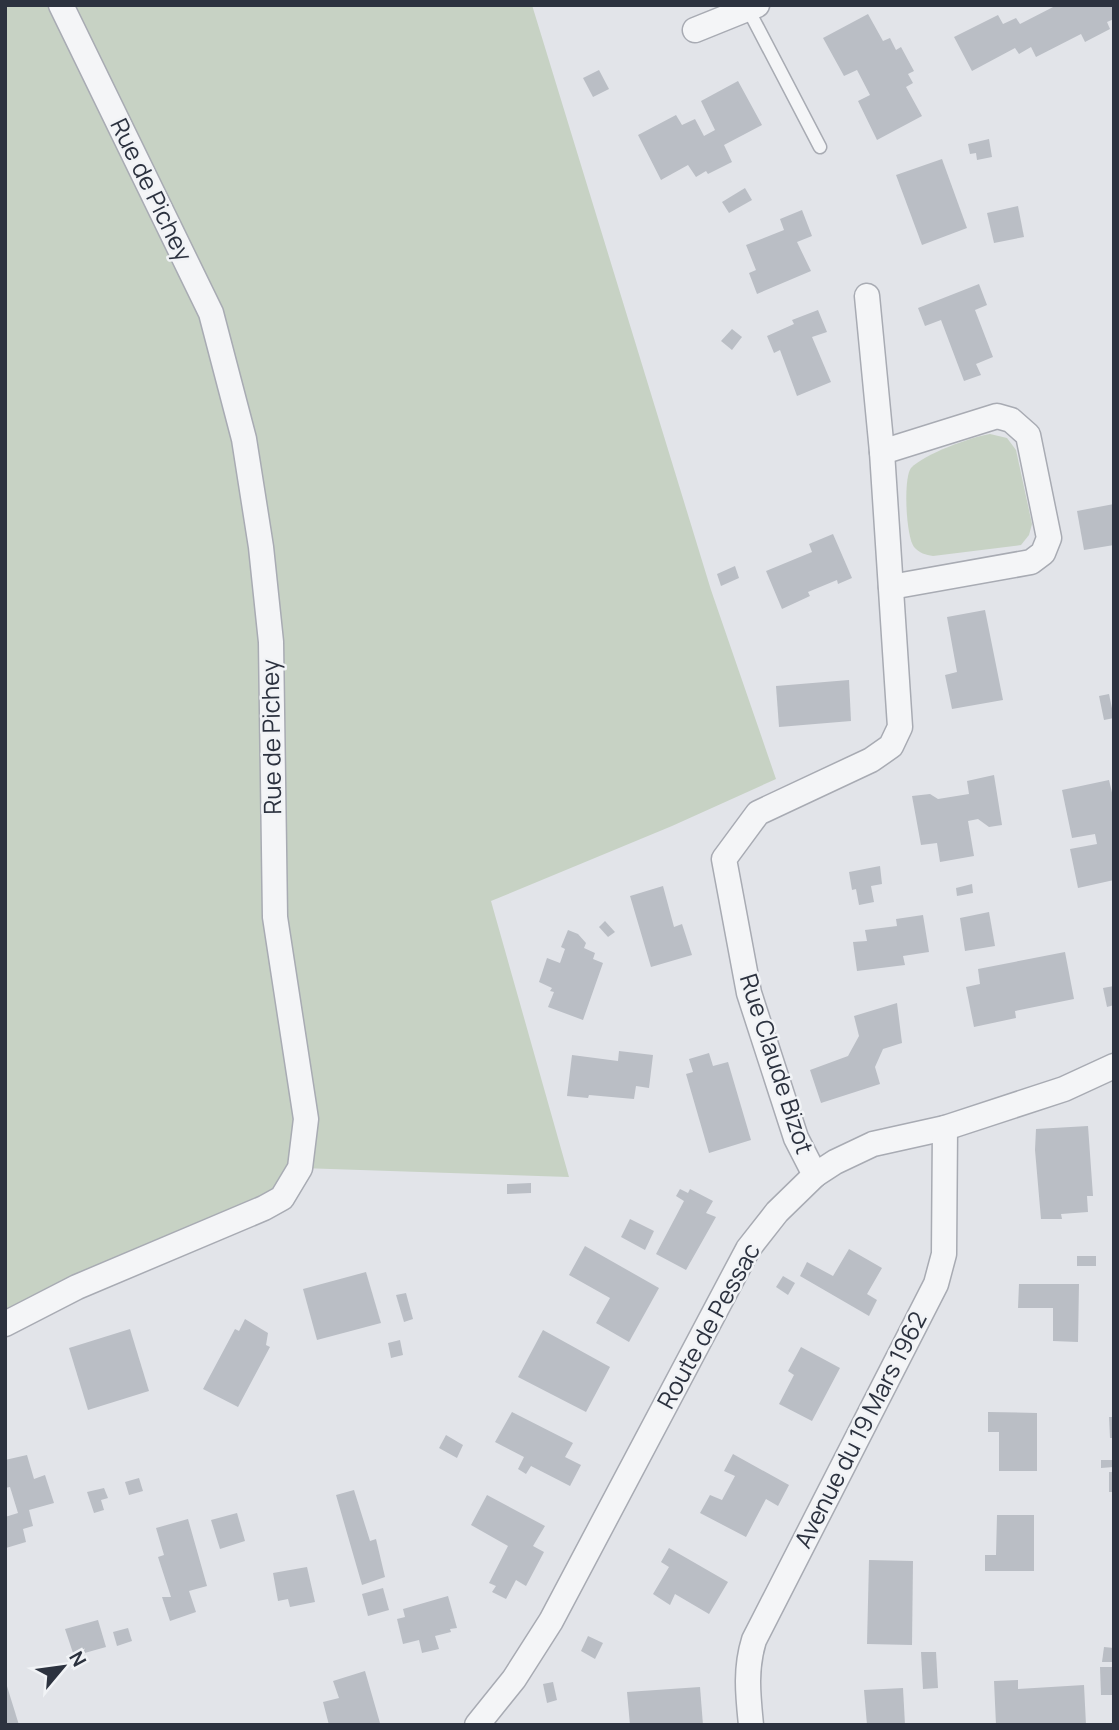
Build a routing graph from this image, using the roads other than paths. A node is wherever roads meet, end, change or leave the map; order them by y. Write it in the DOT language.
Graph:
graph roads {
  1 [pos="61,5"];
  2 [pos="752,7"];
  3 [pos="695,30"];
  4 [pos="820,147"];
  5 [pos="867,296"];
  6 [pos="882,452"];
  7 [pos="891,587"];
  8 [pos="1114,1066"];
  9 [pos="945,1128"];
  10 [pos="815,1175"];
  11 [pos="5,1324"];
  12 [pos="477,1725"];
  13 [pos="751,1725"];
  1 -- 11 [label="street, Rue de Pichey"];
  2 -- 3 [label="street"];
  2 -- 4 [label="lane"];
  5 -- 6 [label="street, Rue Claude Bizot"];
  6 -- 7 [label="street, Rue Claude Bizot"];
  6 -- 7 [label="street"];
  7 -- 10 [label="street, Rue Claude Bizot"];
  8 -- 9 [label="street, Route de Pessac"];
  9 -- 10 [label="street, Route de Pessac"];
  9 -- 13 [label="street, Avenue du 19 Mars 1962"];
  10 -- 12 [label="street, Route de Pessac"];
}
